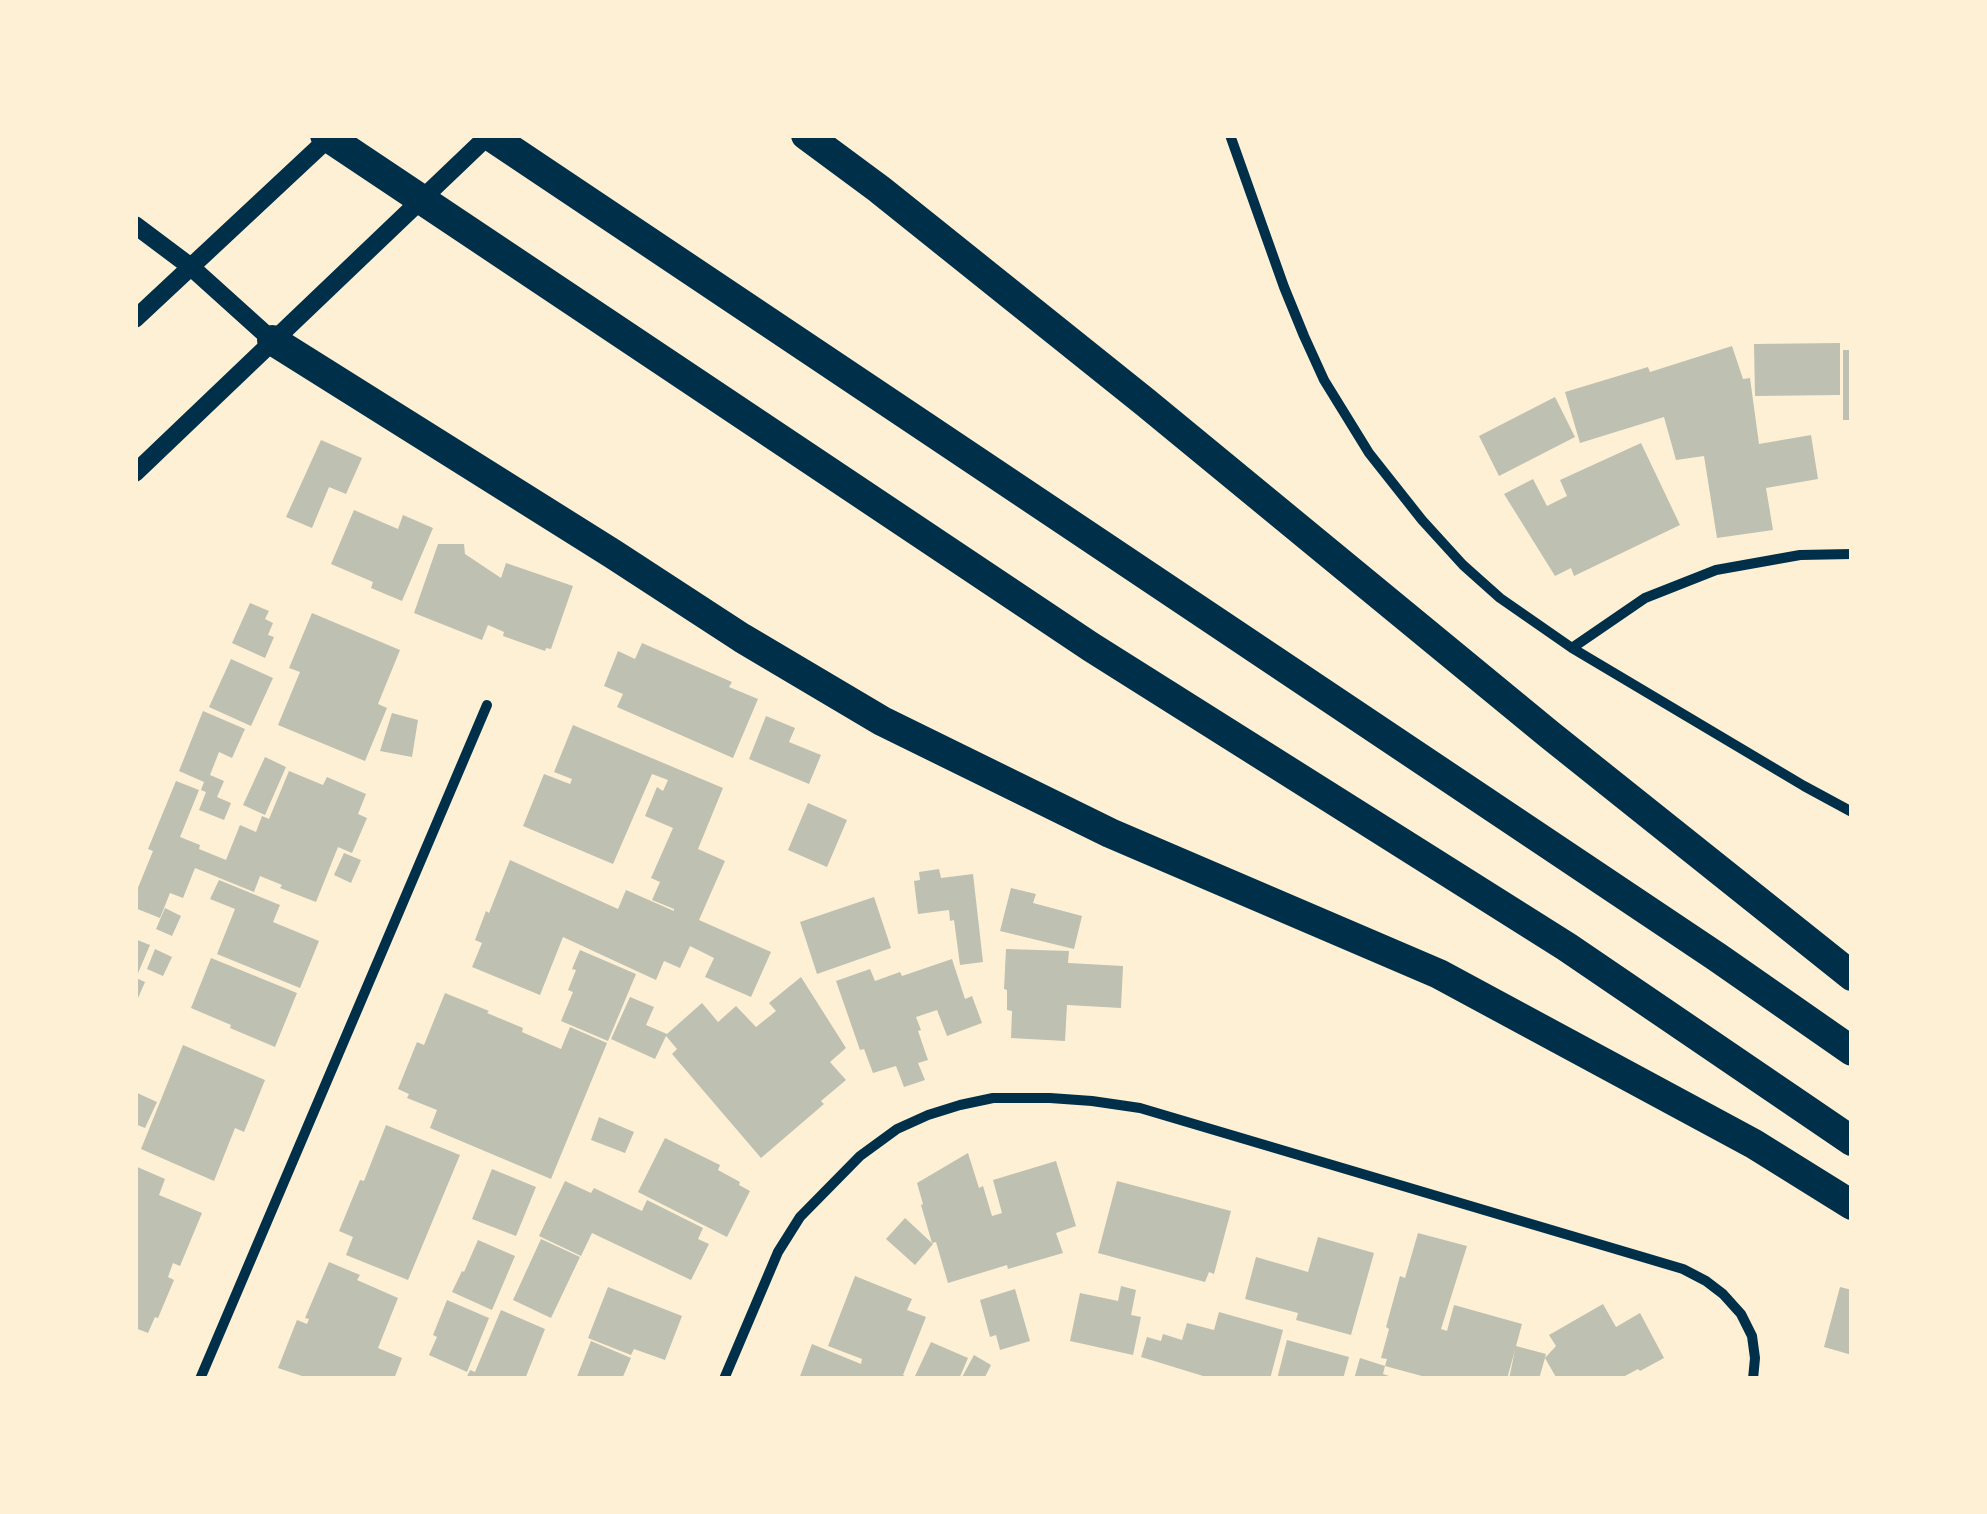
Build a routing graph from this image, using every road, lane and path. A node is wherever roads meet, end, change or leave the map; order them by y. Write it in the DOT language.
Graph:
graph roads {
  1 [pos="329,135"];
  2 [pos="489,135"];
  3 [pos="806,135"];
  4 [pos="1230,135"];
  5 [pos="135,225"];
  6 [pos="191,267"];
  7 [pos="135,319"];
  8 [pos="272,340"];
  9 [pos="135,473"];
  10 [pos="1852,554"];
  11 [pos="1572,648"];
  12 [pos="487,704"];
  13 [pos="1852,812"];
  14 [pos="1852,976"];
  15 [pos="1852,1051"];
  16 [pos="1852,1141"];
  17 [pos="1852,1204"];
  18 [pos="200,1379"];
  19 [pos="724,1379"];
  20 [pos="1753,1379"];
  1 -- 6 [label="street"];
  1 -- 16 [label="highway"];
  2 -- 8 [label="street"];
  2 -- 15 [label="highway"];
  3 -- 14 [label="highway"];
  4 -- 11 [label="street"];
  5 -- 6 [label="street"];
  6 -- 7 [label="street"];
  6 -- 8 [label="street"];
  8 -- 9 [label="street"];
  8 -- 17 [label="highway"];
  10 -- 11 [label="street"];
  11 -- 13 [label="street"];
  12 -- 18 [label="street"];
  19 -- 20 [label="street"];
}
